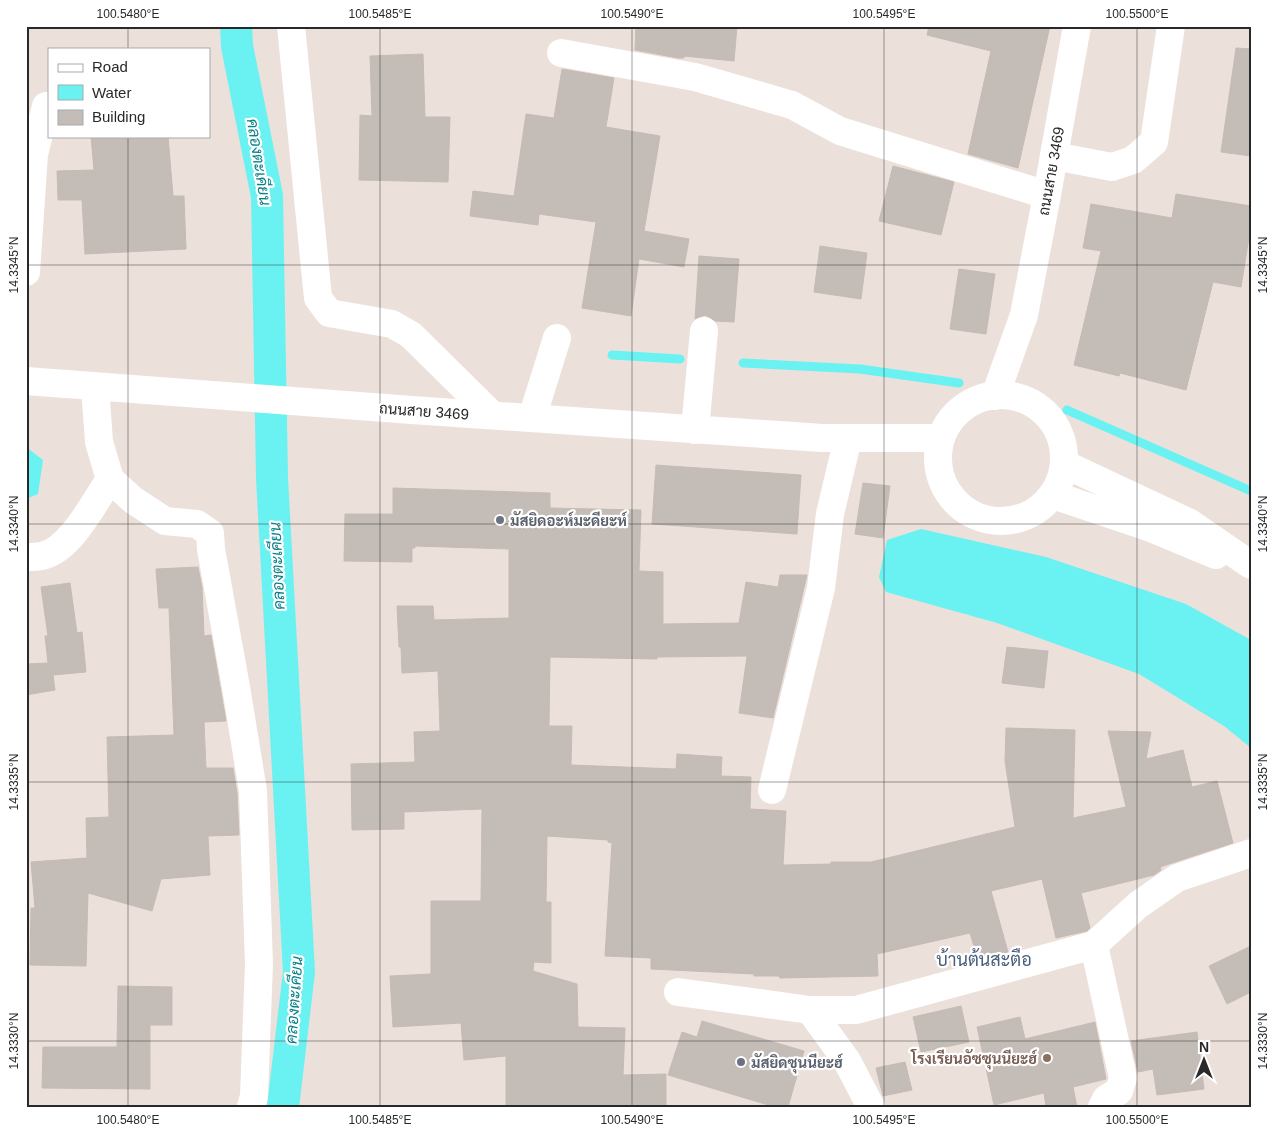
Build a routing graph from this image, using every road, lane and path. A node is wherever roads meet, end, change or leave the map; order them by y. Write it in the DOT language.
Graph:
graph roads {
  1 [pos="290,26"];
  2 [pos="1077,26"];
  3 [pos="1171,26"];
  4 [pos="561,53"];
  5 [pos="46,106"];
  6 [pos="1054,156"];
  7 [pos="1047,194"];
  8 [pos="26,272"];
  9 [pos="1024,315"];
  10 [pos="704,331"];
  11 [pos="557,338"];
  12 [pos="26,381"];
  13 [pos="95,386"];
  14 [pos="995,396"];
  15 [pos="1023,399"];
  16 [pos="492,416"];
  17 [pos="532,418"];
  18 [pos="695,430"];
  19 [pos="839,440"];
  20 [pos="939,449"];
  21 [pos="1064,464"];
  22 [pos="110,479"];
  23 [pos="1053,495"];
  24 [pos="26,557"];
  25 [pos="1251,565"];
  26 [pos="1251,569"];
  27 [pos="772,790"];
  28 [pos="1251,854"];
  29 [pos="1094,945"];
  30 [pos="678,992"];
  31 [pos="810,1010"];
  32 [pos="251,1107"];
  33 [pos="871,1107"];
  34 [pos="1102,1107"];
  1 -- 16 [label="street"];
  2 -- 6 [label="street, ถนนสาย 3469"];
  3 -- 6 [label="street"];
  4 -- 7 [label="street"];
  5 -- 8 [label="street"];
  6 -- 7 [label="street, ถนนสาย 3469"];
  7 -- 9 [label="street, ถนนสาย 3469"];
  9 -- 14 [label="street, ถนนสาย 3469"];
  9 -- 15 [label="street, ถนนสาย 3469"];
  10 -- 18 [label="street"];
  11 -- 17 [label="street"];
  12 -- 13 [label="street, ถนนสาย 3469"];
  13 -- 16 [label="street, ถนนสาย 3469"];
  13 -- 22 [label="street"];
  14 -- 15 [label="street"];
  14 -- 20 [label="street"];
  15 -- 21 [label="street"];
  16 -- 17 [label="street, ถนนสาย 3469"];
  17 -- 18 [label="street, ถนนสาย 3469"];
  18 -- 19 [label="street, ถนนสาย 3469"];
  19 -- 20 [label="street, ถนนสาย 3469"];
  19 -- 27 [label="street"];
  20 -- 23 [label="street"];
  21 -- 23 [label="street"];
  21 -- 25 [label="street"];
  22 -- 24 [label="street"];
  22 -- 32 [label="street"];
  23 -- 26 [label="street"];
  28 -- 29 [label="street"];
  29 -- 31 [label="street"];
  29 -- 34 [label="street"];
  30 -- 31 [label="street"];
  31 -- 33 [label="street"];
}
